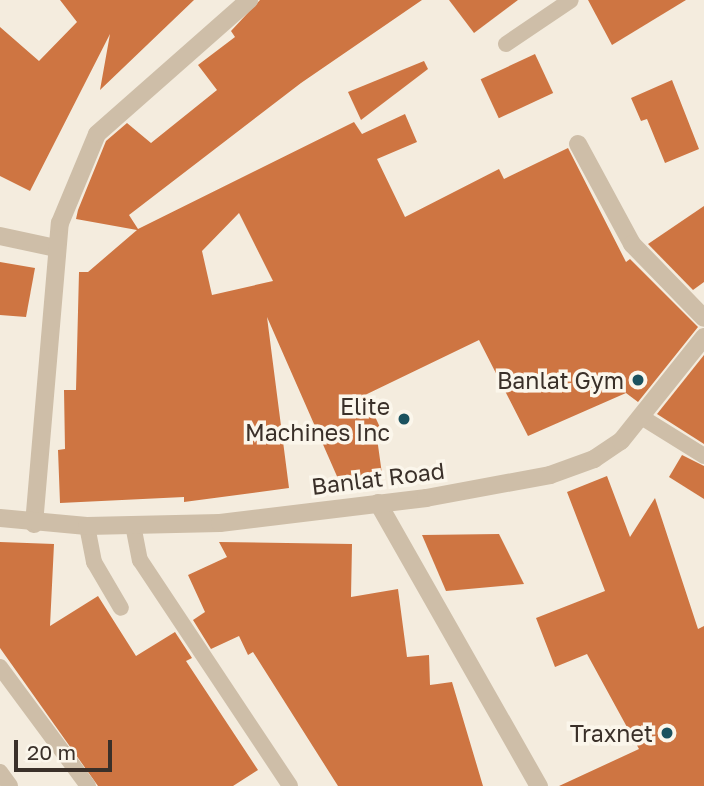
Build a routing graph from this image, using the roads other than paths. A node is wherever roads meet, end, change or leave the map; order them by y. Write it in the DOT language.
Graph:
graph roads {
  1 [pos="249,0"];
  2 [pos="571,0"];
  3 [pos="506,44"];
  4 [pos="578,144"];
  5 [pos="0,236"];
  6 [pos="56,248"];
  7 [pos="704,318"];
  8 [pos="704,337"];
  9 [pos="643,418"];
  10 [pos="704,456"];
  11 [pos="379,503"];
  12 [pos="0,518"];
  13 [pos="34,524"];
  14 [pos="133,525"];
  15 [pos="87,526"];
  16 [pos="121,608"];
  17 [pos="0,667"];
  18 [pos="0,772"];
  19 [pos="10,786"];
  20 [pos="89,786"];
  21 [pos="290,786"];
  22 [pos="539,786"];
  1 -- 6 [label="street"];
  2 -- 3 [label="lane"];
  4 -- 7 [label="street"];
  5 -- 6 [label="street"];
  6 -- 13 [label="street"];
  8 -- 9 [label="street, Banlat Road"];
  9 -- 10 [label="lane"];
  9 -- 11 [label="street, Banlat Road"];
  11 -- 14 [label="street, Banlat Road"];
  11 -- 22 [label="street"];
  12 -- 13 [label="street, Banlat Road"];
  13 -- 15 [label="street, Banlat Road"];
  14 -- 15 [label="street, Banlat Road"];
  14 -- 21 [label="lane"];
  15 -- 16 [label="lane"];
  17 -- 20 [label="lane"];
  18 -- 19 [label="lane"];
}
